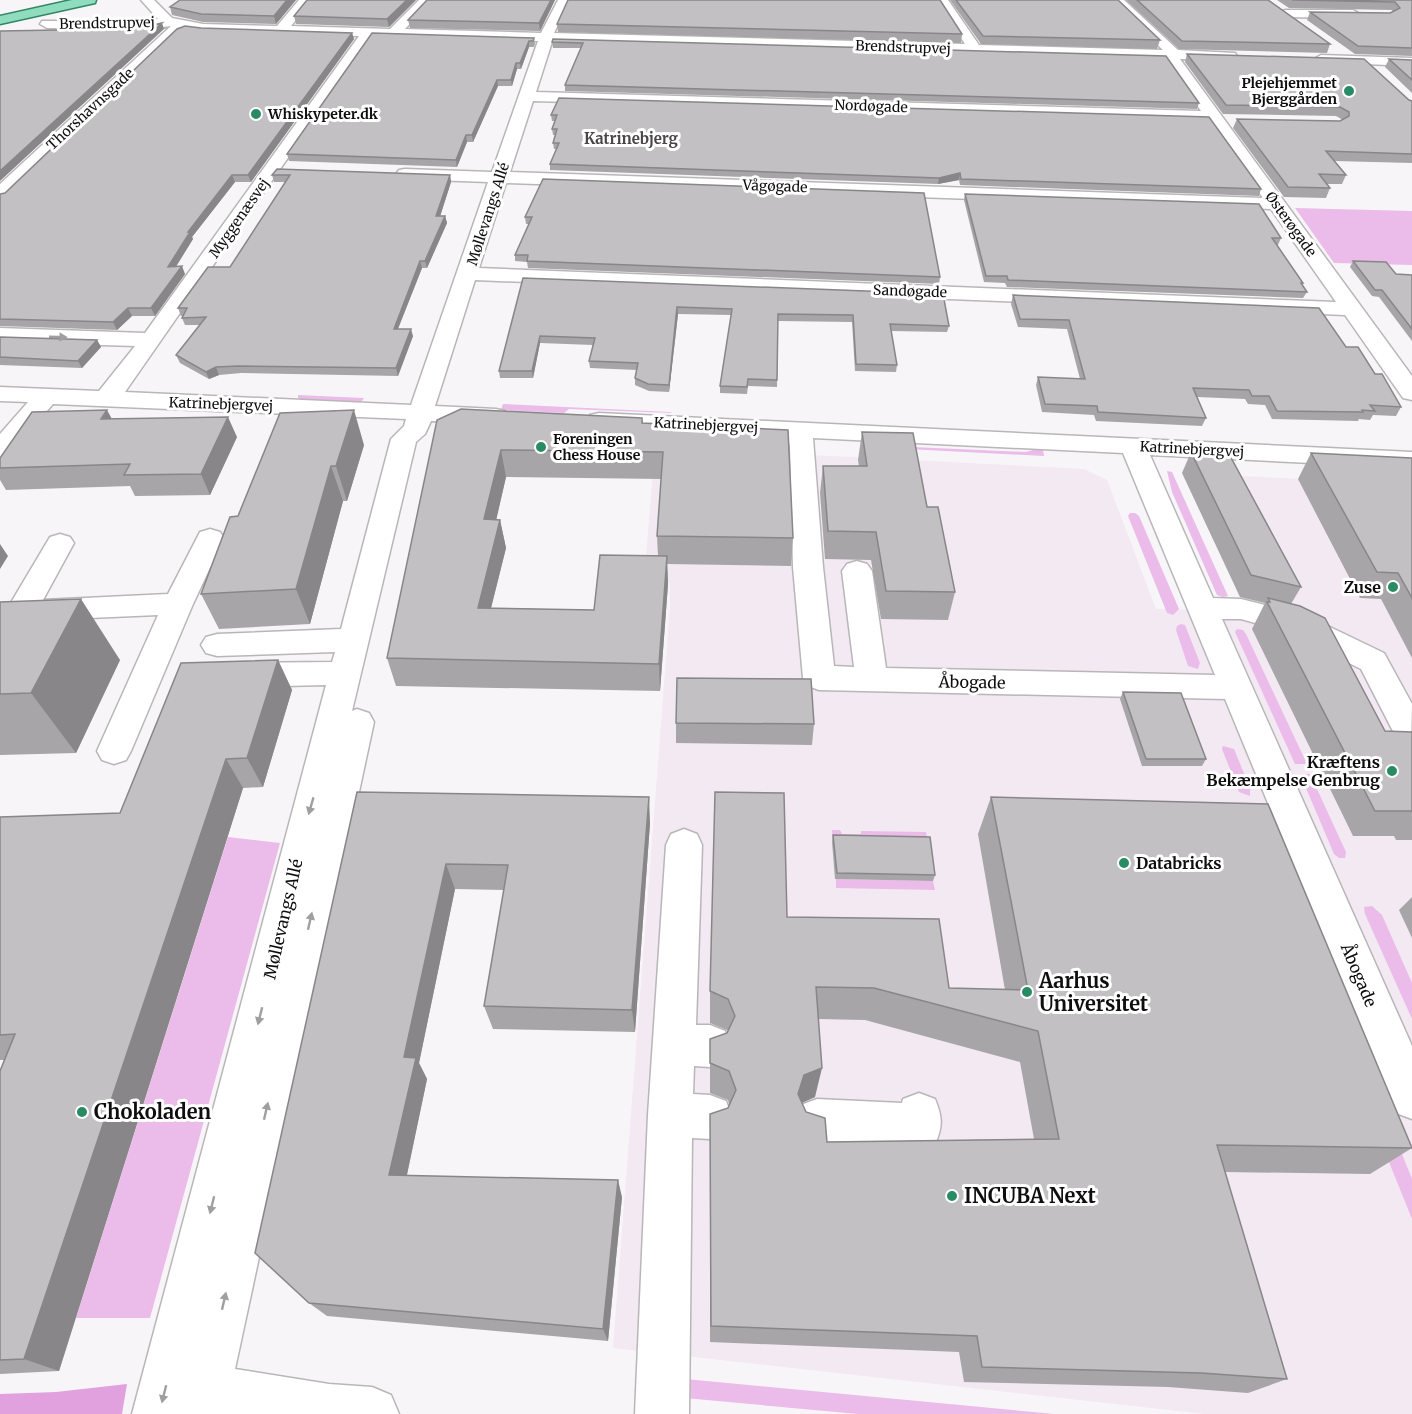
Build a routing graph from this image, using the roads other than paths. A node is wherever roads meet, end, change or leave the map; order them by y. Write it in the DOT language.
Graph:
graph roads {
  1 [pos="58,0"];
  2 [pos="90,0"];
  3 [pos="147,0"];
  4 [pos="306,0"];
  5 [pos="426,0"];
  6 [pos="564,0"];
  7 [pos="942,0"];
  8 [pos="1116,0"];
  9 [pos="0,13"];
  10 [pos="1365,14"];
  11 [pos="0,20"];
  12 [pos="175,23"];
  13 [pos="47,24"];
  14 [pos="1305,28"];
  15 [pos="280,30"];
  16 [pos="368,33"];
  17 [pos="394,33"];
  18 [pos="547,37"];
  19 [pos="1329,45"];
  20 [pos="975,49"];
  21 [pos="1172,55"];
  22 [pos="1244,57"];
  23 [pos="1307,58"];
  24 [pos="1356,60"];
  25 [pos="1412,62"];
  26 [pos="1214,72"];
  27 [pos="1378,73"];
  28 [pos="1186,77"];
  29 [pos="527,96"];
  30 [pos="1227,124"];
  31 [pos="274,168"];
  32 [pos="298,169"];
  33 [pos="393,173"];
  34 [pos="500,177"];
  35 [pos="0,194"];
  36 [pos="1276,204"];
  37 [pos="468,274"];
  38 [pos="1352,309"];
  39 [pos="0,335"];
  40 [pos="152,340"];
  41 [pos="118,384"];
  42 [pos="1412,393"];
  43 [pos="0,394"];
  44 [pos="46,397"];
  45 [pos="523,417"];
  46 [pos="574,419"];
  47 [pos="418,420"];
  48 [pos="799,430"];
  49 [pos="1133,446"];
  50 [pos="0,450"];
  51 [pos="1412,460"];
  52 [pos="210,538"];
  53 [pos="60,543"];
  54 [pos="857,571"];
  55 [pos="178,603"];
  56 [pos="1202,608"];
  57 [pos="217,645"];
  58 [pos="350,657"];
  59 [pos="148,677"];
  60 [pos="871,679"];
  61 [pos="1236,687"];
  62 [pos="1411,734"];
  63 [pos="114,751"];
  64 [pos="684,845"];
  65 [pos="1412,1097"];
  66 [pos="919,1115"];
  67 [pos="817,1121"];
  68 [pos="202,1402"];
  69 [pos="159,1414"];
  70 [pos="372,1414"];
  71 [pos="662,1414"];
  1 -- 9 [label="main road"];
  2 -- 11 [label="main road"];
  3 -- 12 [label="street, Brendstrupvej"];
  4 -- 15 [label="street"];
  5 -- 17 [label="street"];
  6 -- 18 [label="street, Møllevangs Allé"];
  7 -- 20 [label="street"];
  8 -- 21 [label="street, Østerøgade"];
  10 -- 14 [label="street"];
  12 -- 13 [label="street, Brendstrupvej"];
  12 -- 15 [label="street, Brendstrupvej"];
  12 -- 35 [label="street, Thorshavnsgade"];
  15 -- 16 [label="street, Brendstrupvej"];
  16 -- 17 [label="street, Brendstrupvej"];
  16 -- 31 [label="street, Myggenæsvej"];
  17 -- 18 [label="street, Brendstrupvej"];
  18 -- 20 [label="street, Brendstrupvej"];
  18 -- 29 [label="street, Møllevangs Allé"];
  19 -- 24 [label="street"];
  20 -- 21 [label="street, Brendstrupvej"];
  21 -- 22 [label="street, Brendstrupvej"];
  21 -- 28 [label="street, Østerøgade"];
  23 -- 24 [label="street"];
  24 -- 25 [label="street"];
  24 -- 27 [label="street"];
  26 -- 28 [label="street"];
  28 -- 30 [label="street, Østerøgade"];
  29 -- 30 [label="street, Nordøgade"];
  29 -- 34 [label="street, Møllevangs Allé"];
  30 -- 36 [label="street, Østerøgade"];
  31 -- 32 [label="street"];
  31 -- 40 [label="street, Myggenæsvej"];
  33 -- 34 [label="street, Vågøgade"];
  34 -- 36 [label="street, Vågøgade"];
  34 -- 37 [label="street, Møllevangs Allé"];
  36 -- 38 [label="street, Østerøgade"];
  37 -- 38 [label="street, Sandøgade"];
  37 -- 47 [label="street, Møllevangs Allé"];
  38 -- 42 [label="street, Østerøgade"];
  39 -- 40 [label="street, one-way"];
  40 -- 41 [label="street, Myggenæsvej"];
  41 -- 44 [label="street, Katrinebjergvej"];
  41 -- 47 [label="street, Katrinebjergvej"];
  43 -- 44 [label="street, Katrinebjergvej"];
  44 -- 50 [label="street"];
  45 -- 47 [label="street, Katrinebjergvej"];
  46 -- 48 [label="street, Katrinebjergvej"];
  47 -- 58 [label="street, Møllevangs Allé"];
  68 -- 47 [label="street, Møllevangs Allé, one-way"];
  48 -- 49 [label="street, Katrinebjergvej"];
  48 -- 60 [label="street, Åbogade"];
  49 -- 51 [label="street, Katrinebjergvej"];
  49 -- 56 [label="street, Åbogade"];
  52 -- 55 [label="street"];
  53 -- 55 [label="street"];
  54 -- 60 [label="street"];
  55 -- 59 [label="street"];
  56 -- 61 [label="street, Åbogade"];
  56 -- 62 [label="street"];
  57 -- 58 [label="street"];
  58 -- 59 [label="street"];
  58 -- 69 [label="street, Møllevangs Allé, one-way"];
  59 -- 63 [label="street"];
  60 -- 61 [label="street, Åbogade"];
  61 -- 65 [label="street, Åbogade"];
  64 -- 71 [label="street"];
  66 -- 67 [label="street"];
  68 -- 70 [label="street"];
}
